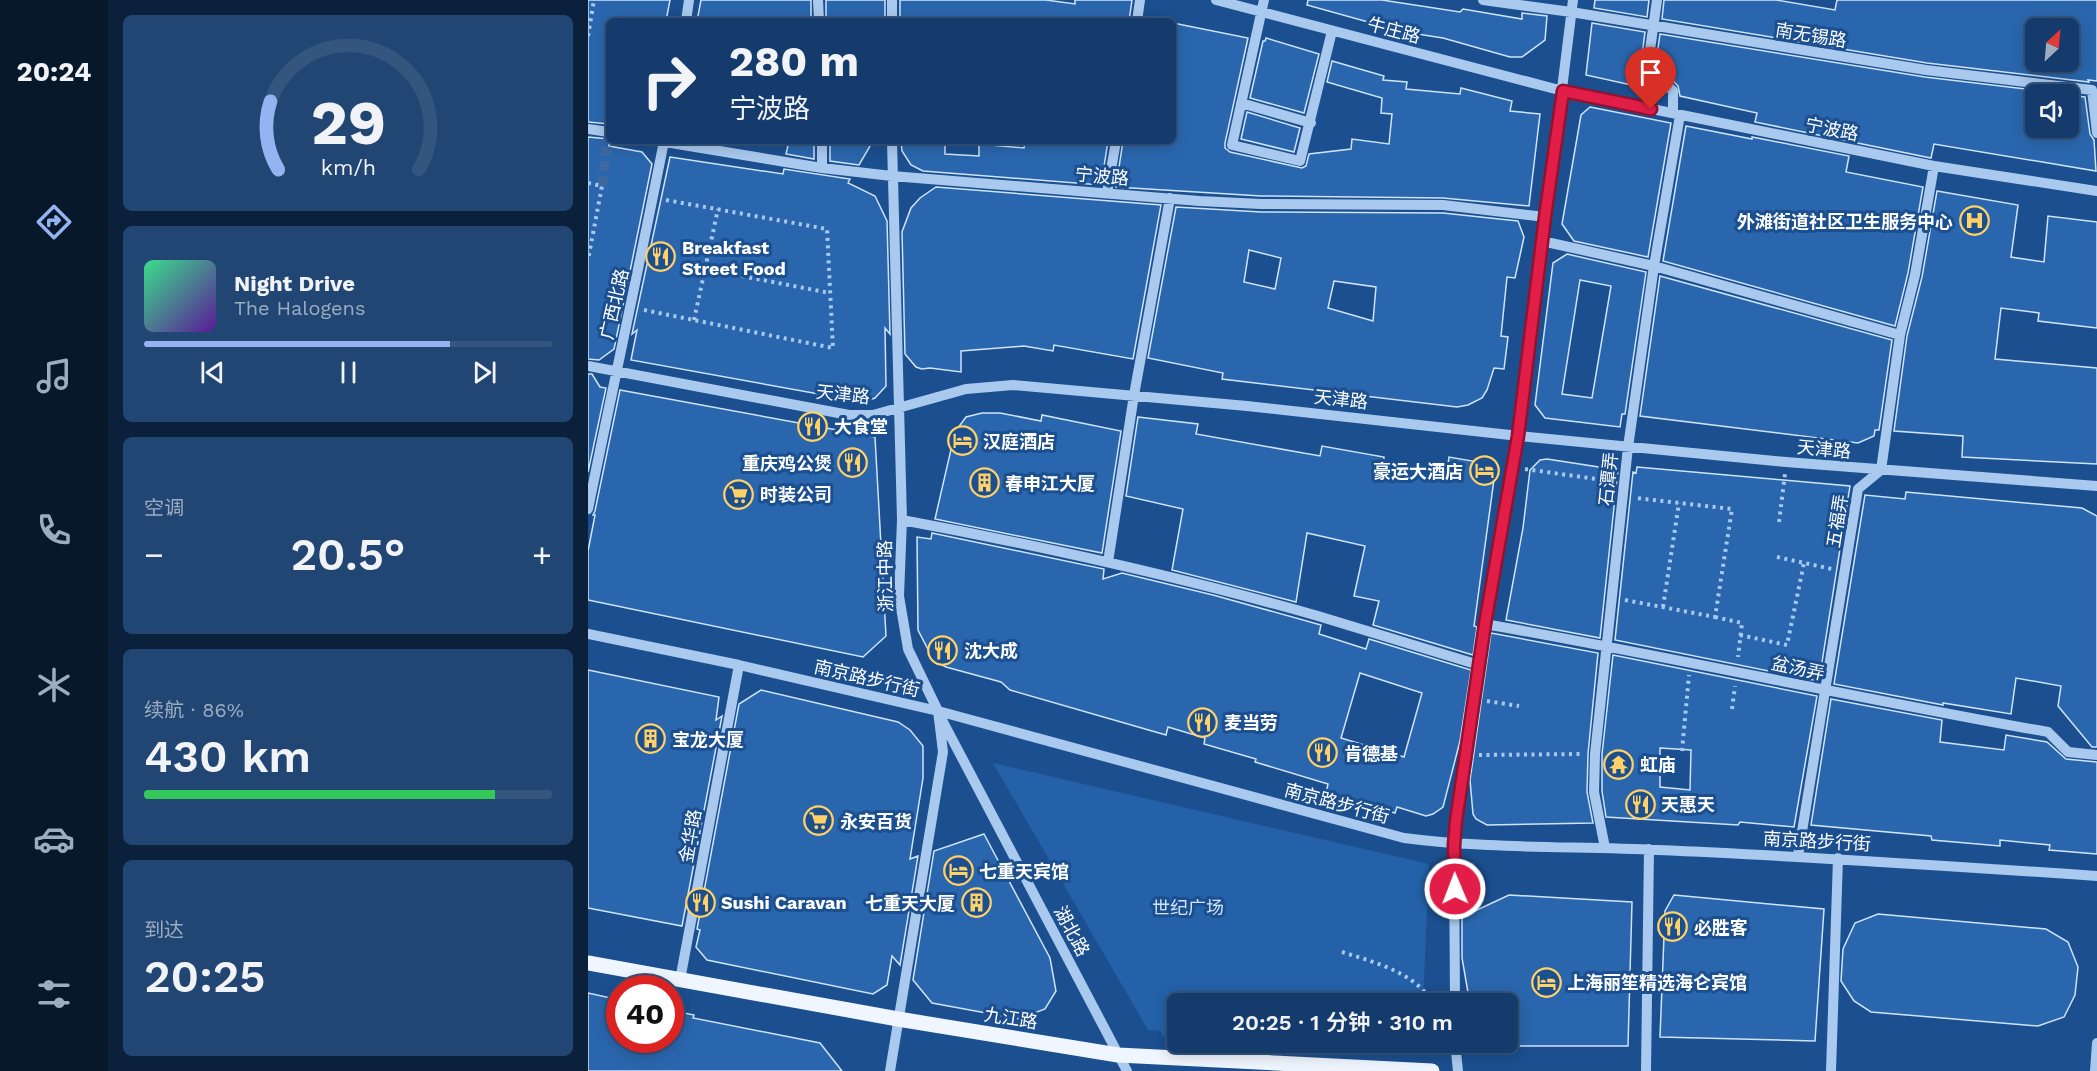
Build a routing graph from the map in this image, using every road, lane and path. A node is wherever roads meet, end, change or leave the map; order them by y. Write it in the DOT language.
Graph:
graph roads {
  1 [pos="594,0"];
  2 [pos="689,0"];
  3 [pos="818,0"];
  4 [pos="892,0"];
  5 [pos="1140,0"];
  6 [pos="1216,0"];
  7 [pos="1264,0"];
  8 [pos="1483,0"];
  9 [pos="1573,0"];
  10 [pos="1658,0"];
  11 [pos="1261,12"];
  12 [pos="1572,12"];
  13 [pos="686,18"];
  14 [pos="819,18"];
  15 [pos="892,18"];
  16 [pos="1137,18"];
  17 [pos="1653,27"];
  18 [pos="1332,31"];
  19 [pos="588,36"];
  20 [pos="1563,91"];
  21 [pos="1241,103"];
  22 [pos="1676,114"];
  23 [pos="1311,123"];
  24 [pos="588,129"];
  25 [pos="606,132"];
  26 [pos="2097,133"];
  27 [pos="663,144"];
  28 [pos="682,144"];
  29 [pos="822,144"];
  30 [pos="892,144"];
  31 [pos="1115,144"];
  32 [pos="1934,166"];
  33 [pos="822,168"];
  34 [pos="892,176"];
  35 [pos="588,183"];
  36 [pos="2097,190"];
  37 [pos="1107,193"];
  38 [pos="653,197"];
  39 [pos="1170,198"];
  40 [pos="718,209"];
  41 [pos="1545,217"];
  42 [pos="588,229"];
  43 [pos="594,230"];
  44 [pos="1542,241"];
  45 [pos="588,260"];
  46 [pos="1654,266"];
  47 [pos="705,269"];
  48 [pos="830,293"];
  49 [pos="631,308"];
  50 [pos="694,320"];
  51 [pos="1900,335"];
  52 [pos="588,366"];
  53 [pos="616,371"];
  54 [pos="1134,395"];
  55 [pos="899,408"];
  56 [pos="1518,436"];
  57 [pos="1628,447"];
  58 [pos="1786,462"];
  59 [pos="1513,467"];
  60 [pos="1881,470"];
  61 [pos="1624,483"];
  62 [pos="2097,486"];
  63 [pos="1623,496"];
  64 [pos="1679,503"];
  65 [pos="588,509"];
  66 [pos="902,520"];
  67 [pos="1779,522"];
  68 [pos="1777,557"];
  69 [pos="1108,562"];
  70 [pos="1804,563"];
  71 [pos="1845,572"];
  72 [pos="1613,598"];
  73 [pos="1663,606"];
  74 [pos="1716,617"];
  75 [pos="1485,624"];
  76 [pos="588,634"];
  77 [pos="1740,635"];
  78 [pos="1607,645"];
  79 [pos="1690,662"];
  80 [pos="739,664"];
  81 [pos="1479,665"];
  82 [pos="1736,672"];
  83 [pos="1824,691"];
  84 [pos="1474,699"];
  85 [pos="1519,706"];
  86 [pos="1732,709"];
  87 [pos="938,711"];
  88 [pos="1682,751"];
  89 [pos="1594,754"];
  90 [pos="2097,755"];
  91 [pos="1466,756"];
  92 [pos="1454,845"];
  93 [pos="1605,848"];
  94 [pos="1649,849"];
  95 [pos="1798,856"];
  96 [pos="1838,858"];
  97 [pos="2097,876"];
  98 [pos="1342,952"];
  99 [pos="588,963"];
  100 [pos="653,975"];
  101 [pos="681,975"];
  102 [pos="684,981"];
  103 [pos="1425,993"];
  104 [pos="1455,993"];
  105 [pos="898,1019"];
  106 [pos="2097,1043"];
  107 [pos="1456,1053"];
  108 [pos="1118,1055"];
  109 [pos="890,1071"];
  110 [pos="1127,1071"];
  111 [pos="1432,1071"];
  112 [pos="1458,1071"];
  113 [pos="1646,1071"];
  114 [pos="1831,1071"];
  115 [pos="2094,1071"];
  1 -- 19 [label="path"];
  2 -- 13 [label="street"];
  3 -- 14 [label="street"];
  4 -- 15 [label="street"];
  5 -- 16 [label="street"];
  6 -- 11 [label="street, 牛庄路"];
  7 -- 11 [label="street"];
  8 -- 12 [label="street, 南无锡路"];
  9 -- 12 [label="street"];
  10 -- 17 [label="street, 石潭弄"];
  11 -- 18 [label="street, 牛庄路"];
  11 -- 21 [label="street"];
  12 -- 17 [label="street, 南无锡路"];
  12 -- 20 [label="street"];
  17 -- 22 [label="street, 石潭弄"];
  17 -- 26 [label="street, 南无锡路"];
  18 -- 20 [label="street, 牛庄路"];
  18 -- 23 [label="street"];
  20 -- 22 [label="street, 宁波路"];
  20 -- 41 [label="street"];
  21 -- 23 [label="street"];
  21 -- 23 [label="street"];
  22 -- 32 [label="street, 宁波路"];
  22 -- 46 [label="street, 石潭弄"];
  24 -- 25 [label="street"];
  27 -- 38 [label="street, 广西北路"];
  28 -- 33 [label="street, 宁波路"];
  29 -- 33 [label="street"];
  30 -- 34 [label="street, 浙江中路"];
  31 -- 37 [label="street"];
  32 -- 36 [label="street, 宁波路"];
  32 -- 51 [label="street"];
  33 -- 34 [label="street, 宁波路"];
  34 -- 37 [label="street, 宁波路"];
  34 -- 55 [label="street, 浙江中路"];
  35 -- 43 [label="path"];
  37 -- 39 [label="street, 宁波路"];
  38 -- 40 [label="path"];
  38 -- 49 [label="street, 广西北路"];
  39 -- 41 [label="street, 宁波路"];
  39 -- 54 [label="street"];
  40 -- 47 [label="path"];
  40 -- 48 [label="path"];
  41 -- 44 [label="street"];
  42 -- 43 [label="path"];
  43 -- 45 [label="path"];
  44 -- 46 [label="street"];
  44 -- 56 [label="street"];
  46 -- 51 [label="street"];
  46 -- 57 [label="street, 石潭弄"];
  47 -- 48 [label="path"];
  47 -- 50 [label="path"];
  48 -- 50 [label="path"];
  49 -- 50 [label="path"];
  49 -- 53 [label="street, 广西北路"];
  51 -- 60 [label="street"];
  52 -- 53 [label="street, 天津路"];
  53 -- 55 [label="street, 天津路"];
  53 -- 65 [label="street, 广西北路"];
  54 -- 55 [label="street, 天津路"];
  54 -- 56 [label="street, 天津路"];
  54 -- 69 [label="street"];
  55 -- 66 [label="street, 浙江中路"];
  56 -- 57 [label="street, 天津路"];
  56 -- 59 [label="street"];
  57 -- 58 [label="street, 天津路"];
  57 -- 61 [label="street, 石潭弄"];
  58 -- 60 [label="street, 天津路"];
  58 -- 67 [label="path"];
  59 -- 61 [label="path"];
  59 -- 75 [label="street"];
  60 -- 62 [label="street, 天津路"];
  60 -- 71 [label="street, 五福弄"];
  61 -- 63 [label="street, 石潭弄"];
  63 -- 64 [label="path"];
  63 -- 72 [label="street, 石潭弄"];
  64 -- 73 [label="path"];
  64 -- 74 [label="path"];
  66 -- 69 [label="street"];
  66 -- 87 [label="street, 浙江中路"];
  68 -- 70 [label="path"];
  69 -- 81 [label="street"];
  70 -- 71 [label="path"];
  70 -- 77 [label="path"];
  71 -- 83 [label="street, 五福弄"];
  72 -- 73 [label="path"];
  72 -- 78 [label="street, 石潭弄"];
  73 -- 74 [label="path"];
  74 -- 77 [label="path"];
  75 -- 78 [label="street, 盆汤弄"];
  75 -- 81 [label="street"];
  76 -- 80 [label="street, 南京路步行街"];
  77 -- 82 [label="path"];
  78 -- 79 [label="street, 盆汤弄"];
  78 -- 89 [label="street, 石潭弄"];
  79 -- 82 [label="street, 盆汤弄"];
  79 -- 88 [label="path"];
  80 -- 87 [label="street, 南京路步行街"];
  80 -- 101 [label="street, 金华路"];
  81 -- 84 [label="street"];
  82 -- 83 [label="street, 盆汤弄"];
  82 -- 86 [label="path"];
  83 -- 90 [label="street, 盆汤弄"];
  83 -- 95 [label="street, 五福弄"];
  84 -- 85 [label="path"];
  84 -- 91 [label="street"];
  87 -- 92 [label="street, 南京路步行街"];
  87 -- 105 [label="street, 浙江中路"];
  87 -- 108 [label="street, 湖北路"];
  89 -- 91 [label="path"];
  89 -- 93 [label="street, 石潭弄"];
  91 -- 92 [label="street"];
  92 -- 93 [label="street, 南京路步行街"];
  92 -- 104 [label="street"];
  93 -- 94 [label="street, 南京路步行街"];
  94 -- 95 [label="street, 南京路步行街"];
  94 -- 113 [label="street"];
  95 -- 96 [label="street, 南京路步行街"];
  96 -- 97 [label="street, 南京路步行街"];
  96 -- 114 [label="street"];
  98 -- 103 [label="path"];
  99 -- 100 [label="main road, 九江路"];
  102 -- 105 [label="main road, 九江路"];
  105 -- 108 [label="main road, 九江路"];
  105 -- 109 [label="street, 浙江中路"];
  106 -- 115 [label="street"];
  107 -- 112 [label="street"];
  108 -- 110 [label="street, 湖北路"];
  108 -- 111 [label="main road, 九江路"];
}
